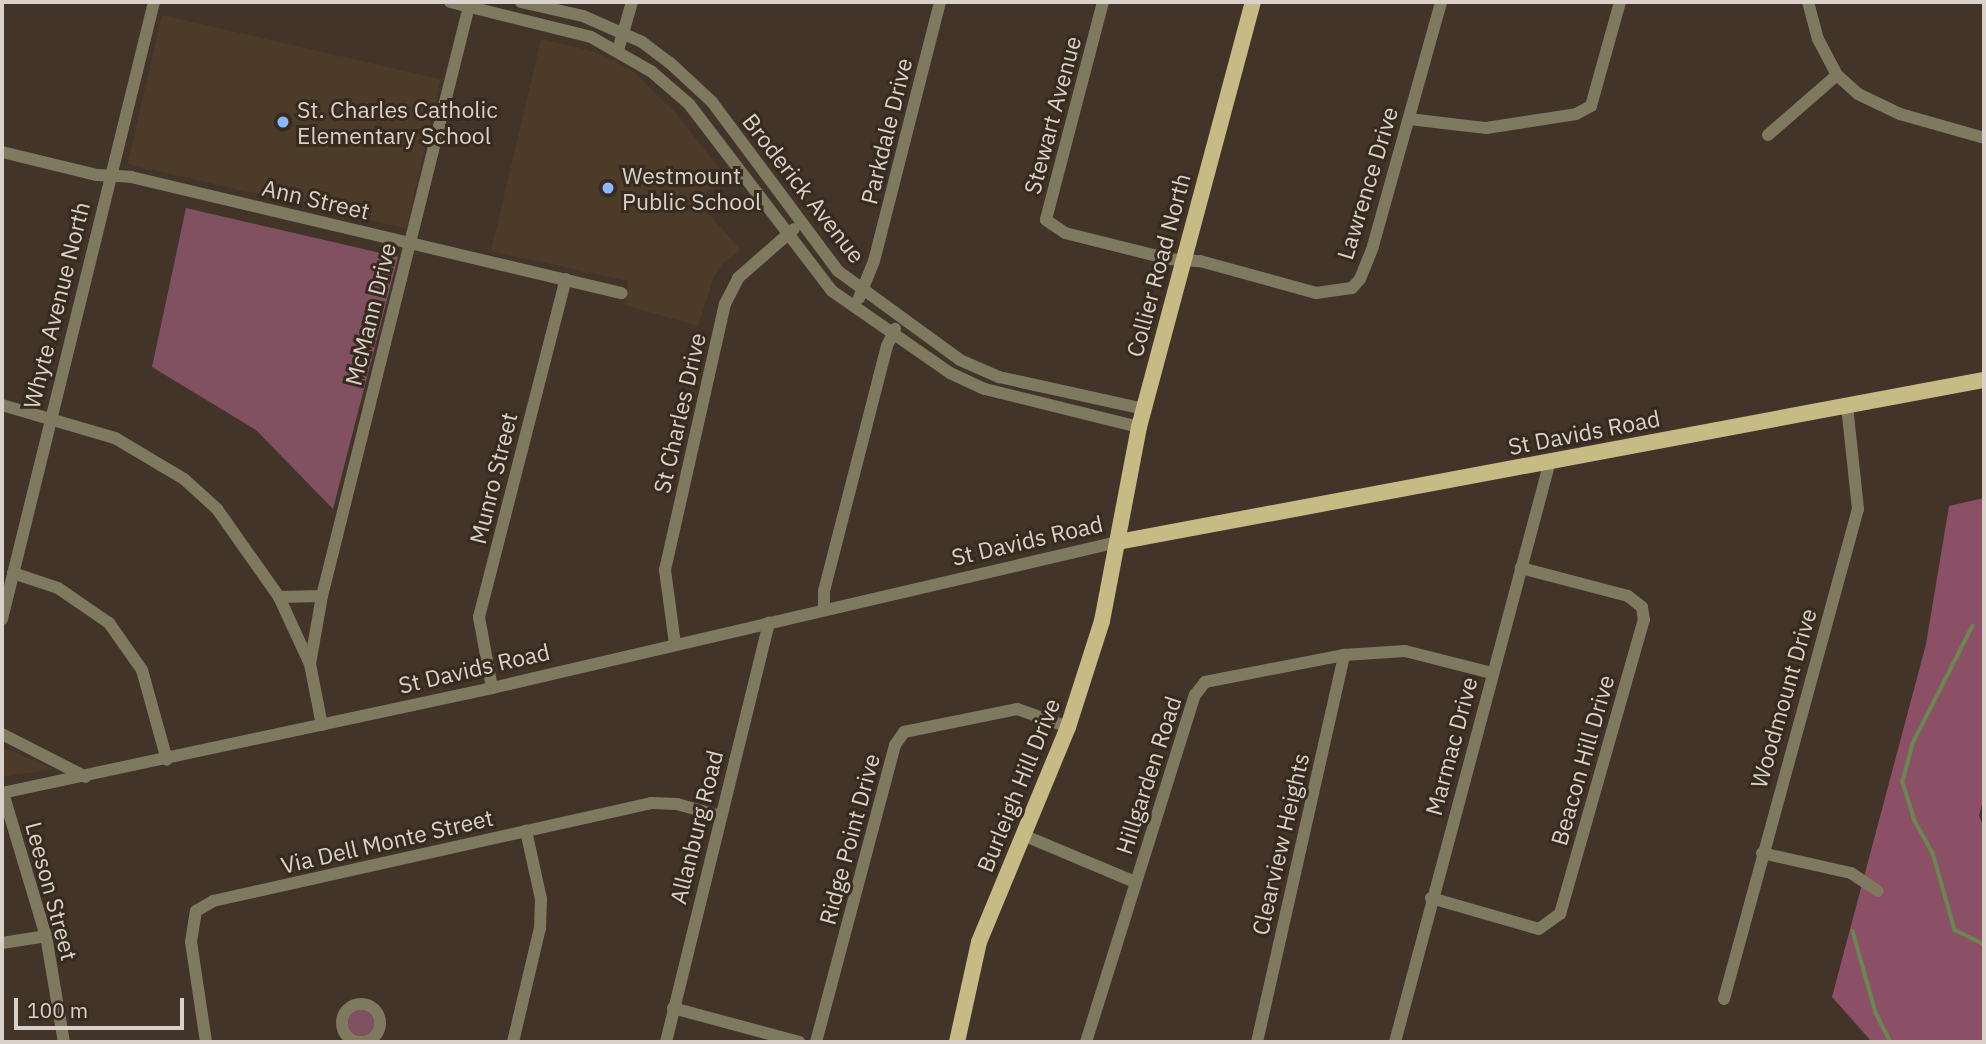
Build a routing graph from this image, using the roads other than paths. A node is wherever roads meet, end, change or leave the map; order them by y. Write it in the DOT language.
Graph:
graph roads {
  1 [pos="153,2"];
  2 [pos="450,2"];
  3 [pos="521,2"];
  4 [pos="632,2"];
  5 [pos="940,2"];
  6 [pos="1103,2"];
  7 [pos="1253,2"];
  8 [pos="1441,2"];
  9 [pos="1620,2"];
  10 [pos="1808,2"];
  11 [pos="469,4"];
  12 [pos="623,33"];
  13 [pos="618,50"];
  14 [pos="1837,75"];
  15 [pos="1409,119"];
  16 [pos="1768,135"];
  17 [pos="1984,138"];
  18 [pos="2,152"];
  19 [pos="109,175"];
  20 [pos="802,223"];
  21 [pos="789,233"];
  22 [pos="410,243"];
  23 [pos="1183,260"];
  24 [pos="566,279"];
  25 [pos="621,293"];
  26 [pos="863,293"];
  27 [pos="852,307"];
  28 [pos="900,320"];
  29 [pos="892,336"];
  30 [pos="1984,380"];
  31 [pos="2,405"];
  32 [pos="1847,406"];
  33 [pos="1143,409"];
  34 [pos="51,416"];
  35 [pos="1139,427"];
  36 [pos="1550,461"];
  37 [pos="1118,542"];
  38 [pos="1521,568"];
  39 [pos="13,573"];
  40 [pos="279,597"];
  41 [pos="322,597"];
  42 [pos="824,609"];
  43 [pos="2,619"];
  44 [pos="769,622"];
  45 [pos="675,644"];
  46 [pos="1344,655"];
  47 [pos="310,664"];
  48 [pos="1492,673"];
  49 [pos="492,688"];
  50 [pos="321,726"];
  51 [pos="1068,727"];
  52 [pos="2,734"];
  53 [pos="167,760"];
  54 [pos="86,777"];
  55 [pos="2,793"];
  56 [pos="720,816"];
  57 [pos="526,831"];
  58 [pos="1023,835"];
  59 [pos="1762,853"];
  60 [pos="1135,882"];
  61 [pos="1878,891"];
  62 [pos="1431,898"];
  63 [pos="46,936"];
  64 [pos="2,943"];
  65 [pos="1724,999"];
  66 [pos="673,1008"];
  67 [pos="64,1042"];
  68 [pos="206,1042"];
  69 [pos="513,1042"];
  70 [pos="666,1042"];
  71 [pos="799,1042"];
  72 [pos="816,1042"];
  73 [pos="957,1042"];
  74 [pos="1086,1042"];
  75 [pos="1257,1042"];
  76 [pos="1395,1042"];
  1 -- 19 [label="street, Whyte Avenue North"];
  2 -- 11 [label="street, Broderick Avenue"];
  3 -- 12 [label="street, Broderick Avenue"];
  4 -- 12 [label="street"];
  5 -- 26 [label="street, Parkdale Drive"];
  6 -- 23 [label="street, Stewart Avenue"];
  7 -- 23 [label="main road, Collier Road North"];
  8 -- 15 [label="street, Lawrence Drive"];
  9 -- 15 [label="street"];
  10 -- 14 [label="street"];
  11 -- 13 [label="street, Broderick Avenue"];
  11 -- 22 [label="street, McMann Drive"];
  12 -- 13 [label="street"];
  12 -- 20 [label="street, Broderick Avenue"];
  13 -- 21 [label="street, Broderick Avenue"];
  14 -- 16 [label="street"];
  14 -- 17 [label="street"];
  15 -- 23 [label="street, Lawrence Drive"];
  18 -- 19 [label="street, Ann Street"];
  19 -- 22 [label="street, Ann Street"];
  19 -- 34 [label="street, Whyte Avenue North"];
  20 -- 21 [label="street, St Charles Drive"];
  20 -- 26 [label="street, Broderick Avenue"];
  21 -- 27 [label="street, Broderick Avenue"];
  21 -- 45 [label="street, St Charles Drive"];
  22 -- 24 [label="street, Ann Street"];
  22 -- 41 [label="street, McMann Drive"];
  23 -- 33 [label="main road, Collier Road North"];
  24 -- 25 [label="street, Ann Street"];
  24 -- 49 [label="street, Munro Street"];
  26 -- 27 [label="street, Parkdale Drive"];
  26 -- 28 [label="street, Broderick Avenue"];
  27 -- 29 [label="street, Broderick Avenue"];
  28 -- 29 [label="street"];
  28 -- 33 [label="street, Broderick Avenue"];
  29 -- 35 [label="street, Broderick Avenue"];
  29 -- 42 [label="street"];
  30 -- 32 [label="main road, St Davids Road"];
  31 -- 34 [label="street"];
  32 -- 36 [label="main road, St Davids Road"];
  32 -- 59 [label="street, Woodmount Drive"];
  33 -- 35 [label="main road, Collier Road North"];
  34 -- 39 [label="street, Whyte Avenue North"];
  34 -- 40 [label="street"];
  35 -- 37 [label="main road, Collier Road North"];
  36 -- 37 [label="main road, St Davids Road"];
  36 -- 38 [label="street, Marmac Drive"];
  37 -- 42 [label="street, St Davids Road"];
  37 -- 51 [label="main road, Burleigh Hill Drive"];
  38 -- 48 [label="street, Marmac Drive"];
  38 -- 62 [label="street, Beacon Hill Drive"];
  39 -- 43 [label="street, Whyte Avenue North"];
  39 -- 53 [label="street"];
  40 -- 41 [label="street"];
  40 -- 47 [label="street"];
  41 -- 47 [label="street, McMann Drive"];
  42 -- 44 [label="street, St Davids Road"];
  44 -- 45 [label="street, St Davids Road"];
  44 -- 56 [label="street, Allanburg Road"];
  45 -- 49 [label="street, St Davids Road"];
  46 -- 48 [label="street, Hillgarden Road"];
  46 -- 60 [label="street, Hillgarden Road"];
  46 -- 75 [label="street, Clearview Heights"];
  47 -- 50 [label="street"];
  48 -- 62 [label="street, Marmac Drive"];
  49 -- 50 [label="street, St Davids Road"];
  50 -- 53 [label="street, St Davids Road"];
  51 -- 58 [label="main road, Burleigh Hill Drive"];
  51 -- 72 [label="street, Ridge Point Drive"];
  52 -- 54 [label="street"];
  53 -- 54 [label="street, St Davids Road"];
  54 -- 55 [label="street, St Davids Road"];
  55 -- 63 [label="street, Leeson Street"];
  56 -- 57 [label="street, Via Dell Monte Street"];
  56 -- 66 [label="street, Allanburg Road"];
  57 -- 68 [label="street, Via Dell Monte Street"];
  57 -- 69 [label="street"];
  58 -- 60 [label="street"];
  58 -- 73 [label="main road, Burleigh Hill Drive"];
  59 -- 61 [label="street"];
  59 -- 65 [label="street, Woodmount Drive"];
  60 -- 74 [label="street, Hillgarden Road"];
  62 -- 76 [label="street, Marmac Drive"];
  63 -- 64 [label="street"];
  63 -- 67 [label="street, Leeson Street"];
  66 -- 70 [label="street, Allanburg Road"];
  66 -- 71 [label="street"];
}
